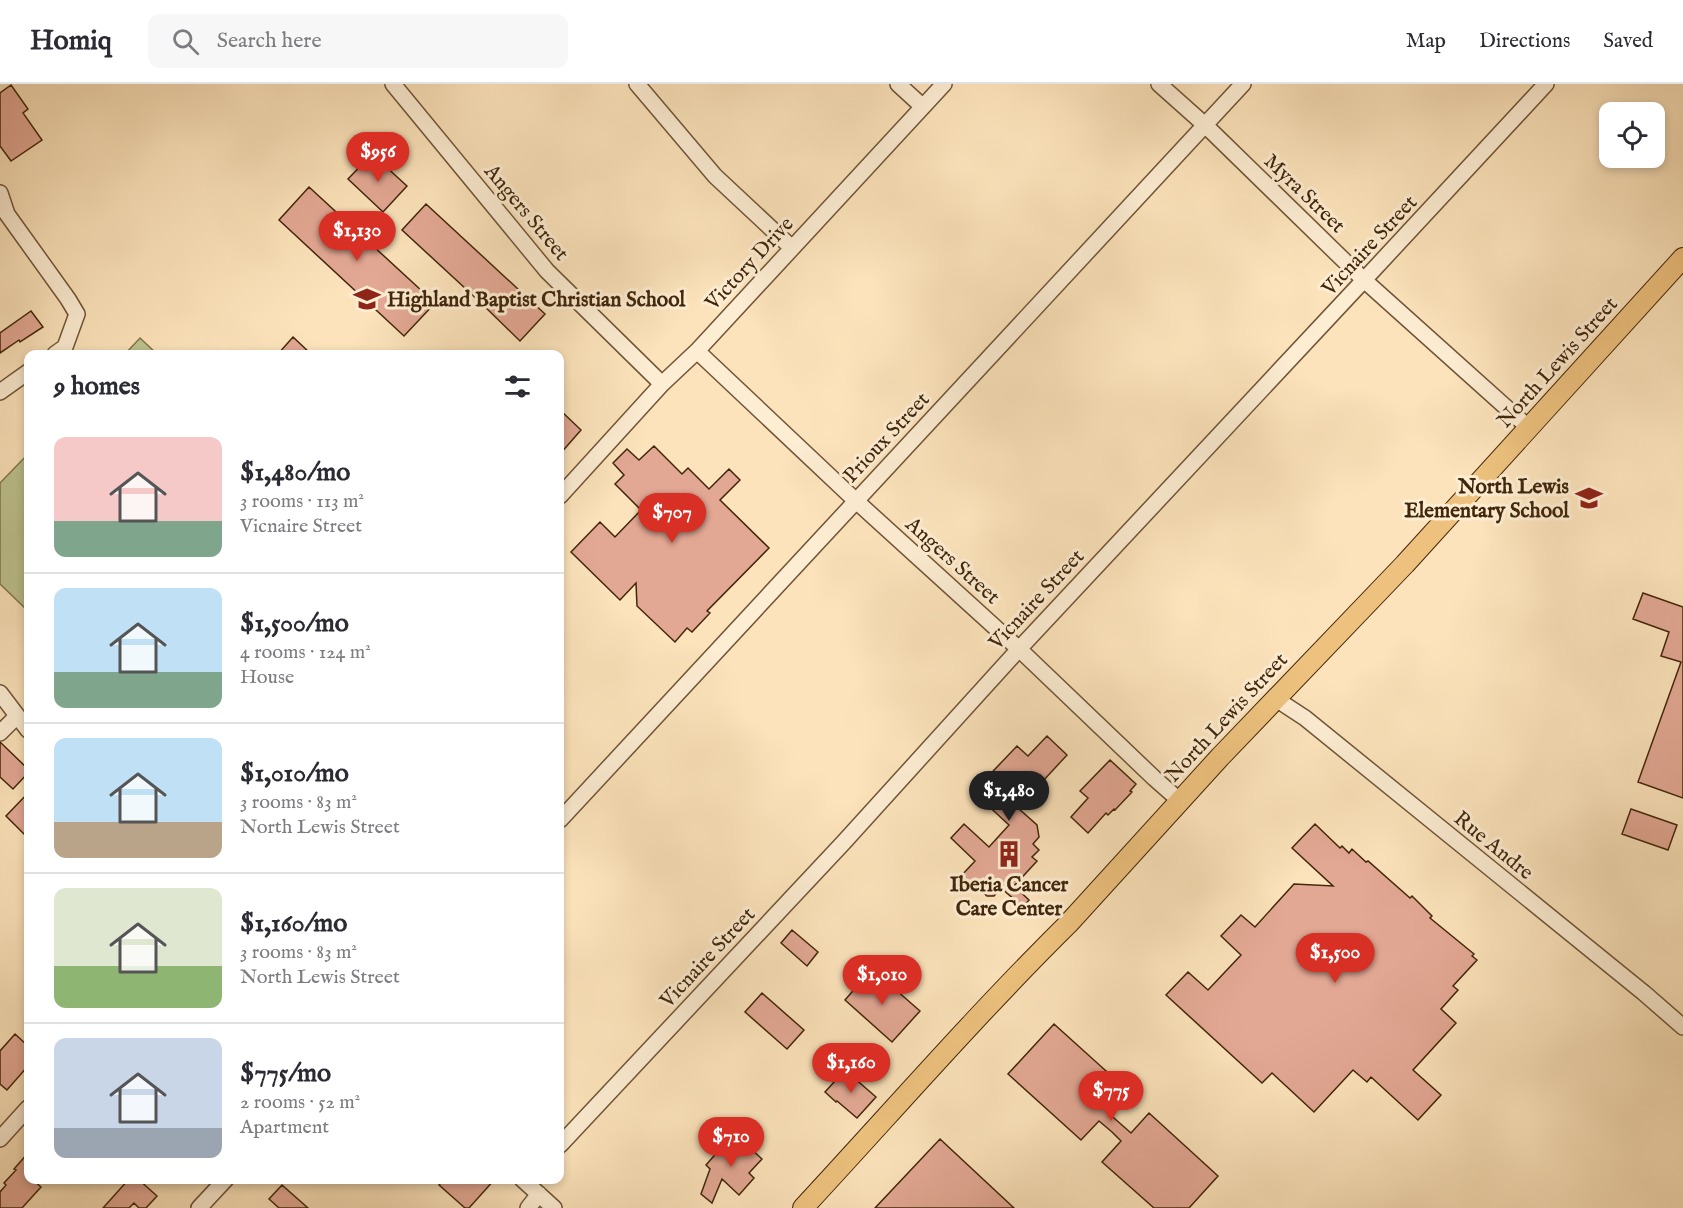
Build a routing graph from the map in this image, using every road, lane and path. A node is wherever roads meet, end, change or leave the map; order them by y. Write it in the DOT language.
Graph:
graph roads {
  1 [pos="393,84"];
  2 [pos="637,84"];
  3 [pos="898,84"];
  4 [pos="944,84"];
  5 [pos="1159,84"];
  6 [pos="1244,84"];
  7 [pos="1546,84"];
  8 [pos="922,106"];
  9 [pos="1205,125"];
  10 [pos="0,193"];
  11 [pos="791,247"];
  12 [pos="1683,258"];
  13 [pos="1364,280"];
  14 [pos="61,350"];
  15 [pos="697,351"];
  16 [pos="24,376"];
  17 [pos="662,384"];
  18 [pos="0,392"];
  19 [pos="1529,428"];
  20 [pos="564,492"];
  21 [pos="855,500"];
  22 [pos="1019,649"];
  23 [pos="0,693"];
  24 [pos="1276,699"];
  25 [pos="17,716"];
  26 [pos="24,725"];
  27 [pos="0,733"];
  28 [pos="1180,801"];
  29 [pos="564,816"];
  30 [pos="1683,1027"];
  31 [pos="24,1112"];
  32 [pos="0,1139"];
  33 [pos="564,1141"];
  34 [pos="221,1184"];
  35 [pos="530,1184"];
  36 [pos="199,1208"];
  37 [pos="528,1208"];
  38 [pos="554,1208"];
  39 [pos="803,1208"];
  1 -- 17 [label="street, Angers Street"];
  2 -- 11 [label="street"];
  3 -- 8 [label="street"];
  4 -- 8 [label="street, Victory Drive"];
  5 -- 9 [label="street, Myra Street"];
  6 -- 9 [label="street, Prioux Street"];
  7 -- 13 [label="street, Vicnaire Street"];
  8 -- 11 [label="street, Victory Drive"];
  9 -- 13 [label="street, Myra Street"];
  9 -- 21 [label="street, Prioux Street"];
  10 -- 14 [label="street"];
  11 -- 15 [label="street, Victory Drive"];
  12 -- 19 [label="main road, North Lewis Street"];
  13 -- 19 [label="street, Myra Street"];
  13 -- 22 [label="street, Vicnaire Street"];
  15 -- 17 [label="street, Victory Drive"];
  15 -- 21 [label="street, Angers Street"];
  16 -- 18 [label="street"];
  17 -- 20 [label="street, Victory Drive"];
  19 -- 24 [label="main road, North Lewis Street"];
  21 -- 22 [label="street, Angers Street"];
  21 -- 29 [label="street, Prioux Street"];
  22 -- 28 [label="street, Angers Street"];
  22 -- 33 [label="street, Vicnaire Street"];
  23 -- 25 [label="street"];
  24 -- 28 [label="main road, North Lewis Street"];
  24 -- 30 [label="street, Rue Andre"];
  25 -- 26 [label="street"];
  25 -- 27 [label="street"];
  28 -- 39 [label="main road, North Lewis Street"];
  31 -- 32 [label="street"];
  34 -- 36 [label="street"];
  35 -- 37 [label="street"];
  35 -- 38 [label="street"];
}
